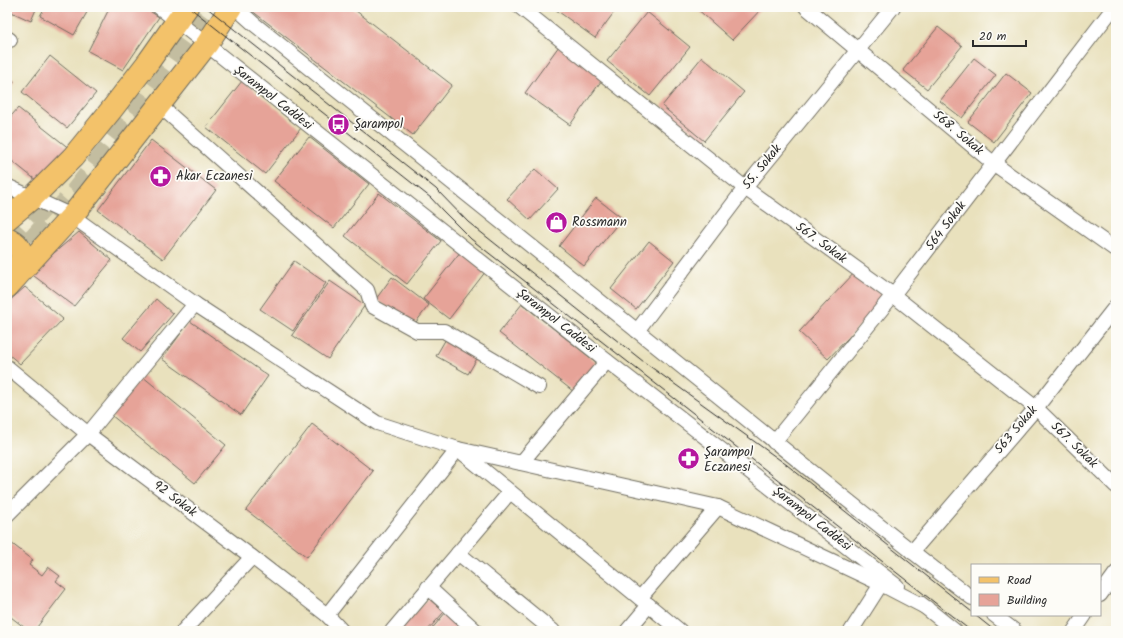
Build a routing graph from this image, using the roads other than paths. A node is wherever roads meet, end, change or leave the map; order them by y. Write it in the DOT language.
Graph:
graph roads {
  1 [pos="160,7"];
  2 [pos="232,7"];
  3 [pos="235,7"];
  4 [pos="520,7"];
  5 [pos="806,7"];
  6 [pos="893,7"];
  7 [pos="1110,11"];
  8 [pos="182,14"];
  9 [pos="207,44"];
  10 [pos="857,49"];
  11 [pos="159,105"];
  12 [pos="993,163"];
  13 [pos="7,186"];
  14 [pos="745,188"];
  15 [pos="32,198"];
  16 [pos="72,216"];
  17 [pos="7,219"];
  18 [pos="7,238"];
  19 [pos="1116,250"];
  20 [pos="11,282"];
  21 [pos="893,295"];
  22 [pos="195,304"];
  23 [pos="1116,306"];
  24 [pos="638,331"];
  25 [pos="607,361"];
  26 [pos="7,368"];
  27 [pos="539,387"];
  28 [pos="1036,408"];
  29 [pos="88,434"];
  30 [pos="774,442"];
  31 [pos="458,449"];
  32 [pos="521,463"];
  33 [pos="1116,486"];
  34 [pos="510,492"];
  35 [pos="718,507"];
  36 [pos="7,515"];
  37 [pos="912,552"];
  38 [pos="458,553"];
  39 [pos="252,557"];
  40 [pos="1116,573"];
  41 [pos="881,584"];
  42 [pos="428,588"];
  43 [pos="1101,594"];
  44 [pos="971,597"];
  45 [pos="644,602"];
  46 [pos="927,608"];
  47 [pos="327,615"];
  48 [pos="995,616"];
  49 [pos="1084,616"];
  50 [pos="183,631"];
  51 [pos="342,631"];
  52 [pos="392,631"];
  53 [pos="476,631"];
  54 [pos="553,631"];
  55 [pos="627,631"];
  56 [pos="680,631"];
  57 [pos="852,631"];
  58 [pos="955,631"];
  59 [pos="1015,631"];
  60 [pos="1074,631"];
  1 -- 8 [label="street, Şarampol Caddesi"];
  2 -- 9 [label="main road"];
  3 -- 24 [label="street"];
  4 -- 14 [label="street, 567. Sokak"];
  5 -- 10 [label="street, 568. Sokak"];
  6 -- 10 [label="street, 55. Sokak"];
  7 -- 12 [label="street, 564 Sokak"];
  8 -- 9 [label="street, Şarampol Caddesi"];
  8 -- 15 [label="main road"];
  9 -- 11 [label="main road"];
  9 -- 25 [label="street, Şarampol Caddesi"];
  10 -- 12 [label="street, 568. Sokak"];
  10 -- 14 [label="street, 55. Sokak"];
  11 -- 16 [label="main road"];
  11 -- 27 [label="street"];
  12 -- 19 [label="street, 568. Sokak"];
  12 -- 21 [label="street, 564 Sokak"];
  13 -- 15 [label="street"];
  14 -- 21 [label="street, 567. Sokak"];
  14 -- 24 [label="street, 55. Sokak"];
  15 -- 16 [label="street"];
  15 -- 17 [label="main road"];
  16 -- 20 [label="main road"];
  16 -- 22 [label="street"];
  18 -- 20 [label="main road"];
  21 -- 28 [label="street, 567. Sokak"];
  21 -- 30 [label="street, 564 Sokak"];
  22 -- 29 [label="street"];
  22 -- 31 [label="street"];
  23 -- 28 [label="street, 563 Sokak"];
  24 -- 30 [label="street"];
  25 -- 32 [label="street"];
  25 -- 46 [label="street, Şarampol Caddesi"];
  26 -- 29 [label="street, 92 Sokak"];
  28 -- 33 [label="street, 567. Sokak"];
  28 -- 37 [label="street, 563 Sokak"];
  29 -- 36 [label="street"];
  29 -- 39 [label="street, 92 Sokak"];
  30 -- 37 [label="street"];
  31 -- 32 [label="street"];
  31 -- 34 [label="street"];
  31 -- 47 [label="street"];
  32 -- 35 [label="street"];
  34 -- 38 [label="street"];
  34 -- 45 [label="street"];
  35 -- 41 [label="street"];
  35 -- 45 [label="street"];
  37 -- 44 [label="street"];
  38 -- 42 [label="street"];
  38 -- 54 [label="street"];
  39 -- 47 [label="street, 92 Sokak"];
  39 -- 50 [label="street"];
  40 -- 43 [label="street"];
  41 -- 46 [label="street"];
  41 -- 57 [label="street"];
  42 -- 52 [label="street"];
  42 -- 53 [label="street"];
  45 -- 55 [label="street"];
  45 -- 56 [label="street"];
  46 -- 58 [label="street, Şarampol Caddesi"];
  47 -- 51 [label="street, 92 Sokak"];
  48 -- 59 [label="street"];
  49 -- 60 [label="street"];
}
